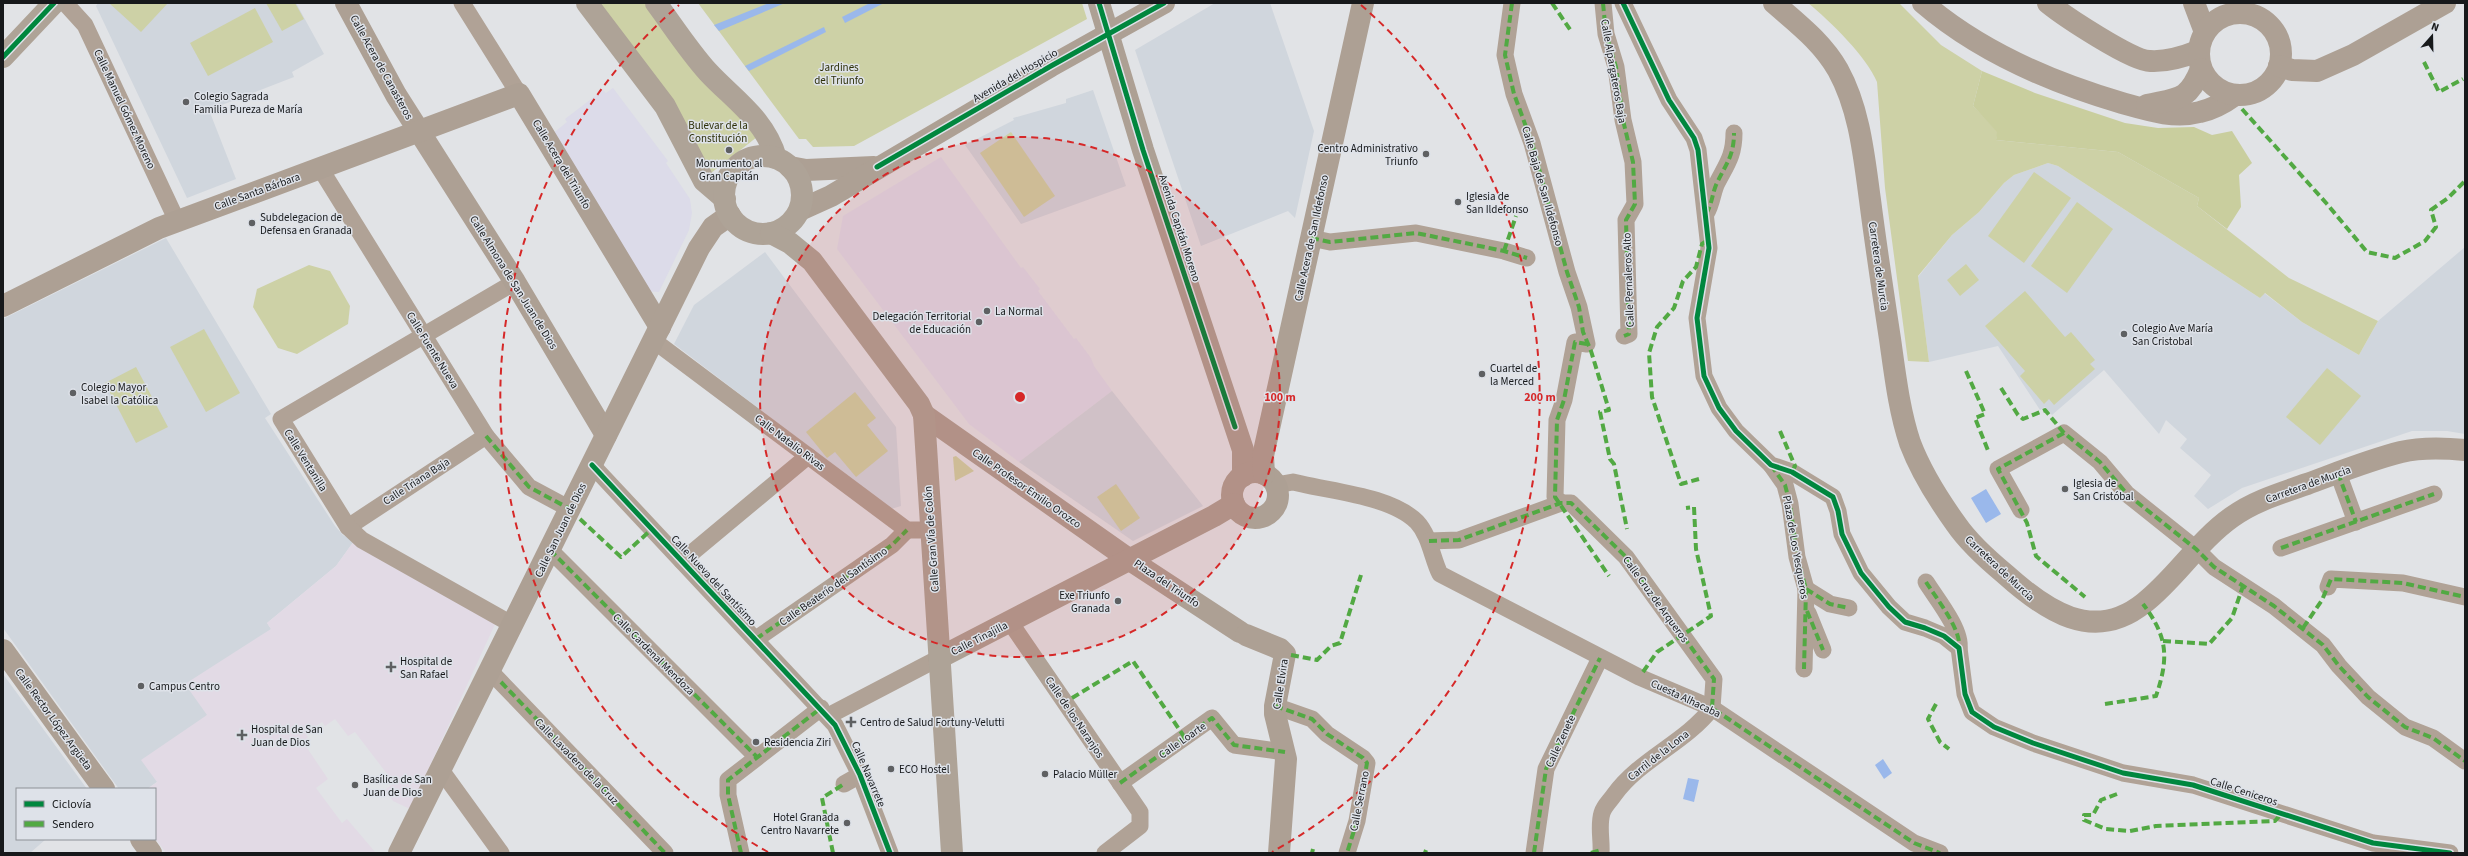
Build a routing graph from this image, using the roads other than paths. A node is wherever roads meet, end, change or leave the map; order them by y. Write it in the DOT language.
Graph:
graph roads {
  1 [pos="54,3"];
  2 [pos="65,3"];
  3 [pos="346,3"];
  4 [pos="462,3"];
  5 [pos="587,3"];
  6 [pos="656,3"];
  7 [pos="1099,3"];
  8 [pos="1164,3"];
  9 [pos="1363,3"];
  10 [pos="1512,3"];
  11 [pos="1603,3"];
  12 [pos="1623,3"];
  13 [pos="1774,3"];
  14 [pos="1923,3"];
  15 [pos="2048,3"];
  16 [pos="2194,3"];
  17 [pos="2445,3"];
  18 [pos="2251,9"];
  19 [pos="1109,34"];
  20 [pos="2201,51"];
  21 [pos="3,57"];
  22 [pos="2280,66"];
  23 [pos="519,94"];
  24 [pos="2235,95"];
  25 [pos="2138,107"];
  26 [pos="418,131"];
  27 [pos="1734,133"];
  28 [pos="783,162"];
  29 [pos="877,167"];
  30 [pos="320,168"];
  31 [pos="727,207"];
  32 [pos="799,212"];
  33 [pos="1704,215"];
  34 [pos="1626,220"];
  35 [pos="177,221"];
  36 [pos="771,233"];
  37 [pos="1311,238"];
  38 [pos="1527,258"];
  39 [pos="812,261"];
  40 [pos="515,282"];
  41 [pos="3,306"];
  42 [pos="657,334"];
  43 [pos="424,336"];
  44 [pos="1624,336"];
  45 [pos="924,415"];
  46 [pos="1235,427"];
  47 [pos="1269,429"];
  48 [pos="606,435"];
  49 [pos="486,436"];
  50 [pos="2465,450"];
  51 [pos="808,456"];
  52 [pos="592,465"];
  53 [pos="1772,465"];
  54 [pos="1243,476"];
  55 [pos="2340,478"];
  56 [pos="1278,480"];
  57 [pos="2434,494"];
  58 [pos="1561,503"];
  59 [pos="1234,504"];
  60 [pos="570,509"];
  61 [pos="2021,510"];
  62 [pos="2356,522"];
  63 [pos="348,527"];
  64 [pos="907,530"];
  65 [pos="931,530"];
  66 [pos="1429,541"];
  67 [pos="2281,548"];
  68 [pos="2196,549"];
  69 [pos="550,550"];
  70 [pos="1130,560"];
  71 [pos="682,561"];
  72 [pos="1926,582"];
  73 [pos="2328,587"];
  74 [pos="1806,589"];
  75 [pos="2465,597"];
  76 [pos="1849,608"];
  77 [pos="1806,609"];
  78 [pos="1010,622"];
  79 [pos="513,625"];
  80 [pos="1243,633"];
  81 [pos="756,639"];
  82 [pos="1959,648"];
  83 [pos="3,650"];
  84 [pos="1823,650"];
  85 [pos="939,658"];
  86 [pos="1600,658"];
  87 [pos="1804,669"];
  88 [pos="489,670"];
  89 [pos="1275,706"];
  90 [pos="1712,708"];
  91 [pos="825,712"];
  92 [pos="1286,752"];
  93 [pos="757,757"];
  94 [pos="2465,760"];
  95 [pos="440,770"];
  96 [pos="860,776"];
  97 [pos="1120,783"];
  98 [pos="844,784"];
  99 [pos="103,788"];
  100 [pos="142,840"];
  101 [pos="1116,850"];
  102 [pos="1597,852"];
  103 [pos="151,853"];
  104 [pos="399,853"];
  105 [pos="501,853"];
  106 [pos="665,853"];
  107 [pos="741,853"];
  108 [pos="890,853"];
  109 [pos="952,853"];
  110 [pos="1279,853"];
  111 [pos="1347,853"];
  112 [pos="1534,853"];
  113 [pos="1940,853"];
  114 [pos="2450,853"];
  1 -- 21 [label="main road"];
  2 -- 35 [label="street, Calle Manuel Gómez Moreno"];
  3 -- 26 [label="main road, Calle Acera de Canasteros"];
  4 -- 23 [label="street, Calle Acera del Triunfo"];
  5 -- 31 [label="main road"];
  6 -- 28 [label="main road"];
  7 -- 19 [label="main road, Avenida Capitán Moreno"];
  8 -- 19 [label="main road, Avenida del Hospicio"];
  9 -- 37 [label="main road, Calle Acera de San Ildefonso"];
  10 -- 58 [label="street, Calle Baja de San Ildefonso"];
  11 -- 34 [label="street, Calle Alpargateros Baja"];
  12 -- 33 [label="street"];
  13 -- 68 [label="main road, Carretera de Murcia"];
  14 -- 25 [label="main road"];
  15 -- 20 [label="main road"];
  16 -- 20 [label="main road"];
  17 -- 22 [label="main road"];
  18 -- 20 [label="main road"];
  18 -- 22 [label="main road"];
  19 -- 29 [label="main road, Avenida del Hospicio"];
  19 -- 46 [label="main road, Avenida Capitán Moreno"];
  20 -- 24 [label="main road"];
  20 -- 25 [label="main road"];
  22 -- 24 [label="main road"];
  23 -- 26 [label="main road, Calle Santa Bárbara"];
  23 -- 42 [label="main road, Calle Acera del Triunfo"];
  24 -- 25 [label="main road"];
  26 -- 30 [label="main road, Calle Santa Bárbara"];
  26 -- 40 [label="main road, Calle Almona de San Juan de Dios"];
  27 -- 33 [label="street"];
  28 -- 29 [label="main road, Avenida del Hospicio"];
  28 -- 31 [label="main road"];
  28 -- 32 [label="main road"];
  29 -- 32 [label="main road, Avenida del Hospicio"];
  30 -- 35 [label="main road, Calle Santa Bárbara"];
  30 -- 43 [label="street, Calle Fuente Nueva"];
  31 -- 36 [label="main road"];
  31 -- 42 [label="main road, Calle San Juan de Dios"];
  32 -- 36 [label="main road"];
  32 -- 39 [label="main road"];
  33 -- 53 [label="street"];
  34 -- 44 [label="street, Calle Pernaleros Alto"];
  35 -- 41 [label="main road, Calle Santa Bárbara"];
  36 -- 39 [label="main road"];
  37 -- 38 [label="street"];
  37 -- 47 [label="main road, Calle Acera de San Ildefonso"];
  39 -- 45 [label="main road, Calle Gran Vía de Colón"];
  40 -- 43 [label="street, Calle Ventanilla"];
  40 -- 48 [label="main road, Calle Almona de San Juan de Dios"];
  42 -- 48 [label="main road, Calle San Juan de Dios"];
  42 -- 51 [label="street, Calle Natalio Rivas"];
  43 -- 49 [label="street, Calle Fuente Nueva"];
  43 -- 63 [label="street, Calle Ventanilla"];
  45 -- 65 [label="main road, Calle Gran Vía de Colón"];
  45 -- 70 [label="main road, Calle Profesor Emilio Orozco"];
  46 -- 47 [label="main road"];
  46 -- 54 [label="main road, Avenida Capitán Moreno"];
  47 -- 56 [label="main road, Calle Acera de San Ildefonso"];
  48 -- 52 [label="main road, Calle San Juan de Dios"];
  49 -- 60 [label="street, Calle Fuente Nueva"];
  49 -- 63 [label="street, Calle Triana Baja"];
  50 -- 55 [label="main road, Carretera de Murcia"];
  51 -- 64 [label="street, Calle Natalio Rivas"];
  51 -- 71 [label="street"];
  52 -- 60 [label="main road, Calle San Juan de Dios"];
  52 -- 71 [label="street, Calle Nueva del Santísimo"];
  53 -- 74 [label="street, Plaza de Los Yesqueros"];
  53 -- 82 [label="street"];
  54 -- 56 [label="main road"];
  54 -- 59 [label="main road"];
  55 -- 62 [label="street"];
  55 -- 68 [label="main road, Carretera de Murcia"];
  56 -- 59 [label="main road"];
  56 -- 66 [label="street"];
  57 -- 62 [label="street"];
  58 -- 66 [label="street"];
  58 -- 90 [label="street, Calle Cruz de Arqueros"];
  59 -- 70 [label="main road, Plaza del Triunfo"];
  60 -- 69 [label="main road, Calle San Juan de Dios"];
  61 -- 68 [label="street"];
  62 -- 67 [label="street"];
  63 -- 79 [label="street, Calle Ventanilla"];
  64 -- 65 [label="street"];
  64 -- 81 [label="street, Calle Beaterío del Santísimo"];
  65 -- 85 [label="main road, Calle Gran Vía de Colón"];
  66 -- 86 [label="street, Cuesta Alhacaba"];
  68 -- 94 [label="street"];
  69 -- 79 [label="main road, Calle San Juan de Dios"];
  69 -- 93 [label="street, Calle Cardenal Mendoza"];
  70 -- 78 [label="main road, Calle Tinajilla"];
  70 -- 80 [label="main road, Plaza del Triunfo"];
  71 -- 81 [label="street, Calle Nueva del Santísimo"];
  72 -- 82 [label="street, Calle Ceniceros"];
  73 -- 75 [label="street"];
  74 -- 76 [label="street"];
  74 -- 77 [label="street, Plaza de Los Yesqueros"];
  77 -- 84 [label="street, Plaza de Los Yesqueros"];
  77 -- 87 [label="street, Plaza de Los Yesqueros"];
  78 -- 85 [label="main road, Calle Tinajilla"];
  78 -- 97 [label="street, Calle de los Naranjos"];
  79 -- 88 [label="main road, Calle San Juan de Dios"];
  80 -- 89 [label="main road, Calle Elvira"];
  81 -- 91 [label="street, Calle Nueva del Santísimo"];
  82 -- 114 [label="street, Calle Ceniceros"];
  83 -- 99 [label="main road, Calle Rector López Argüeta"];
  85 -- 91 [label="street, Calle Tinajilla"];
  85 -- 109 [label="main road, Calle Gran Vía de Colón"];
  86 -- 90 [label="street, Cuesta Alhacaba"];
  86 -- 112 [label="street, Calle Zenete"];
  88 -- 95 [label="main road, Calle San Juan de Dios"];
  88 -- 106 [label="street, Calle Lavadero de la Cruz"];
  89 -- 92 [label="main road, Calle Elvira"];
  89 -- 111 [label="street, Calle Serrano"];
  90 -- 102 [label="street, Carril de la Lona"];
  90 -- 113 [label="street, Cuesta Alhacaba"];
  91 -- 93 [label="street, Calle Tinajilla"];
  91 -- 96 [label="street, Calle Navarrete"];
  92 -- 97 [label="street, Calle Loarte"];
  92 -- 110 [label="main road, Calle Elvira"];
  93 -- 107 [label="street, Calle Tinajilla"];
  95 -- 104 [label="main road, Calle San Juan de Dios"];
  95 -- 105 [label="street"];
  96 -- 98 [label="street"];
  96 -- 108 [label="street, Calle Navarrete"];
  97 -- 101 [label="street, Calle de los Naranjos"];
  100 -- 103 [label="main road"];
}
